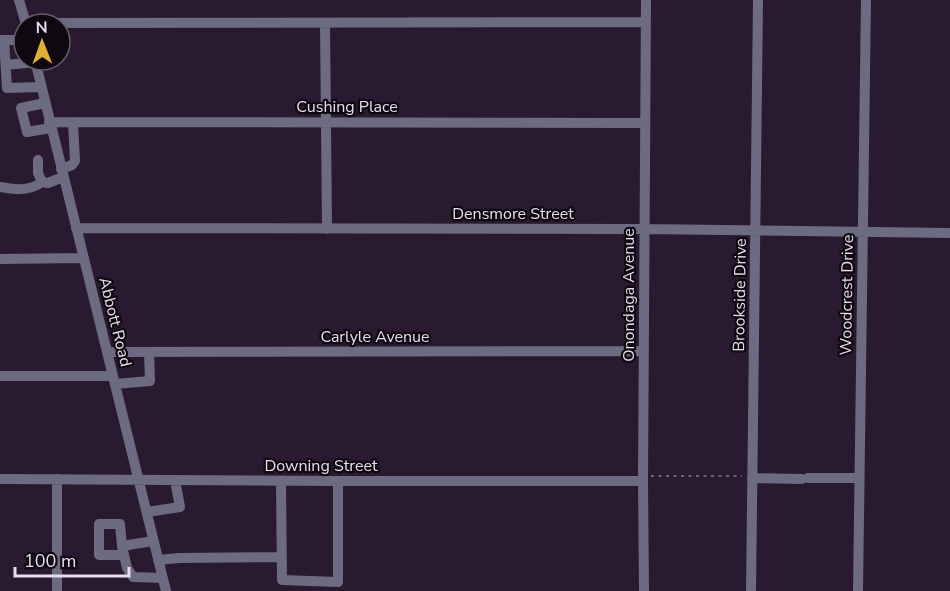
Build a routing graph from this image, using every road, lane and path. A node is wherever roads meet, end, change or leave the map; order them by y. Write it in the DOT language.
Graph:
graph roads {
  1 [pos="646,0"];
  2 [pos="758,0"];
  3 [pos="866,0"];
  4 [pos="326,22"];
  5 [pos="646,22"];
  6 [pos="72,23"];
  7 [pos="2,40"];
  8 [pos="12,64"];
  9 [pos="6,65"];
  10 [pos="38,72"];
  11 [pos="41,87"];
  12 [pos="45,103"];
  13 [pos="327,121"];
  14 [pos="73,122"];
  15 [pos="645,123"];
  16 [pos="50,125"];
  17 [pos="73,136"];
  18 [pos="54,141"];
  19 [pos="39,160"];
  20 [pos="62,173"];
  21 [pos="42,182"];
  22 [pos="0,188"];
  23 [pos="76,228"];
  24 [pos="327,229"];
  25 [pos="644,229"];
  26 [pos="756,230"];
  27 [pos="864,232"];
  28 [pos="950,233"];
  29 [pos="84,258"];
  30 [pos="0,259"];
  31 [pos="644,351"];
  32 [pos="107,352"];
  33 [pos="149,352"];
  34 [pos="0,376"];
  35 [pos="114,380"];
  36 [pos="752,478"];
  37 [pos="859,478"];
  38 [pos="0,479"];
  39 [pos="57,479"];
  40 [pos="139,480"];
  41 [pos="175,480"];
  42 [pos="281,481"];
  43 [pos="643,481"];
  44 [pos="338,482"];
  45 [pos="147,512"];
  46 [pos="153,540"];
  47 [pos="281,557"];
  48 [pos="158,560"];
  49 [pos="162,578"];
  50 [pos="57,591"];
  51 [pos="166,591"];
  52 [pos="644,591"];
  53 [pos="751,591"];
  54 [pos="858,591"];
  1 -- 5 [label="street, Onondaga Avenue"];
  2 -- 26 [label="street, Brookside Drive"];
  3 -- 27 [label="street, Woodcrest Drive"];
  4 -- 5 [label="street"];
  4 -- 6 [label="street"];
  4 -- 13 [label="street"];
  5 -- 15 [label="street, Onondaga Avenue"];
  7 -- 9 [label="street"];
  8 -- 9 [label="street"];
  9 -- 11 [label="street"];
  10 -- 11 [label="street, Abbott Road"];
  11 -- 12 [label="street, Abbott Road"];
  12 -- 16 [label="street, Abbott Road"];
  12 -- 16 [label="street, Cushing Place"];
  13 -- 14 [label="street, Cushing Place"];
  13 -- 15 [label="street, Cushing Place"];
  13 -- 24 [label="street"];
  14 -- 16 [label="street, Cushing Place"];
  14 -- 17 [label="street"];
  15 -- 25 [label="street, Onondaga Avenue"];
  16 -- 18 [label="street, Abbott Road"];
  17 -- 18 [label="street"];
  17 -- 20 [label="street"];
  18 -- 20 [label="street, Abbott Road"];
  19 -- 21 [label="street"];
  20 -- 21 [label="street"];
  20 -- 23 [label="street, Abbott Road"];
  21 -- 22 [label="street"];
  23 -- 24 [label="street, Densmore Street"];
  23 -- 29 [label="street, Abbott Road"];
  24 -- 25 [label="street, Densmore Street"];
  25 -- 26 [label="street, Densmore Street"];
  25 -- 31 [label="street, Onondaga Avenue"];
  26 -- 27 [label="street, Densmore Street"];
  26 -- 36 [label="street, Brookside Drive"];
  27 -- 28 [label="street, Densmore Street"];
  27 -- 37 [label="street, Woodcrest Drive"];
  29 -- 30 [label="street"];
  29 -- 32 [label="street, Abbott Road"];
  31 -- 33 [label="street, Carlyle Avenue"];
  31 -- 43 [label="street, Onondaga Avenue"];
  32 -- 33 [label="street, Carlyle Avenue"];
  32 -- 35 [label="street, Abbott Road"];
  33 -- 35 [label="street"];
  34 -- 35 [label="street"];
  35 -- 40 [label="street, Abbott Road"];
  36 -- 37 [label="street"];
  36 -- 43 [label="path"];
  36 -- 53 [label="street, Brookside Drive"];
  37 -- 54 [label="street, Woodcrest Drive"];
  38 -- 39 [label="street, Downing Street"];
  39 -- 40 [label="street, Downing Street"];
  39 -- 50 [label="street"];
  40 -- 41 [label="street, Downing Street"];
  40 -- 45 [label="street, Abbott Road"];
  41 -- 42 [label="street, Downing Street"];
  41 -- 45 [label="street"];
  42 -- 44 [label="street, Downing Street"];
  42 -- 47 [label="street"];
  43 -- 44 [label="street, Downing Street"];
  43 -- 52 [label="street, Onondaga Avenue"];
  44 -- 47 [label="street"];
  45 -- 46 [label="street, Abbott Road"];
  46 -- 48 [label="street, Abbott Road"];
  46 -- 49 [label="street"];
  47 -- 48 [label="street"];
  48 -- 49 [label="street, Abbott Road"];
  49 -- 51 [label="street, Abbott Road"];
}
